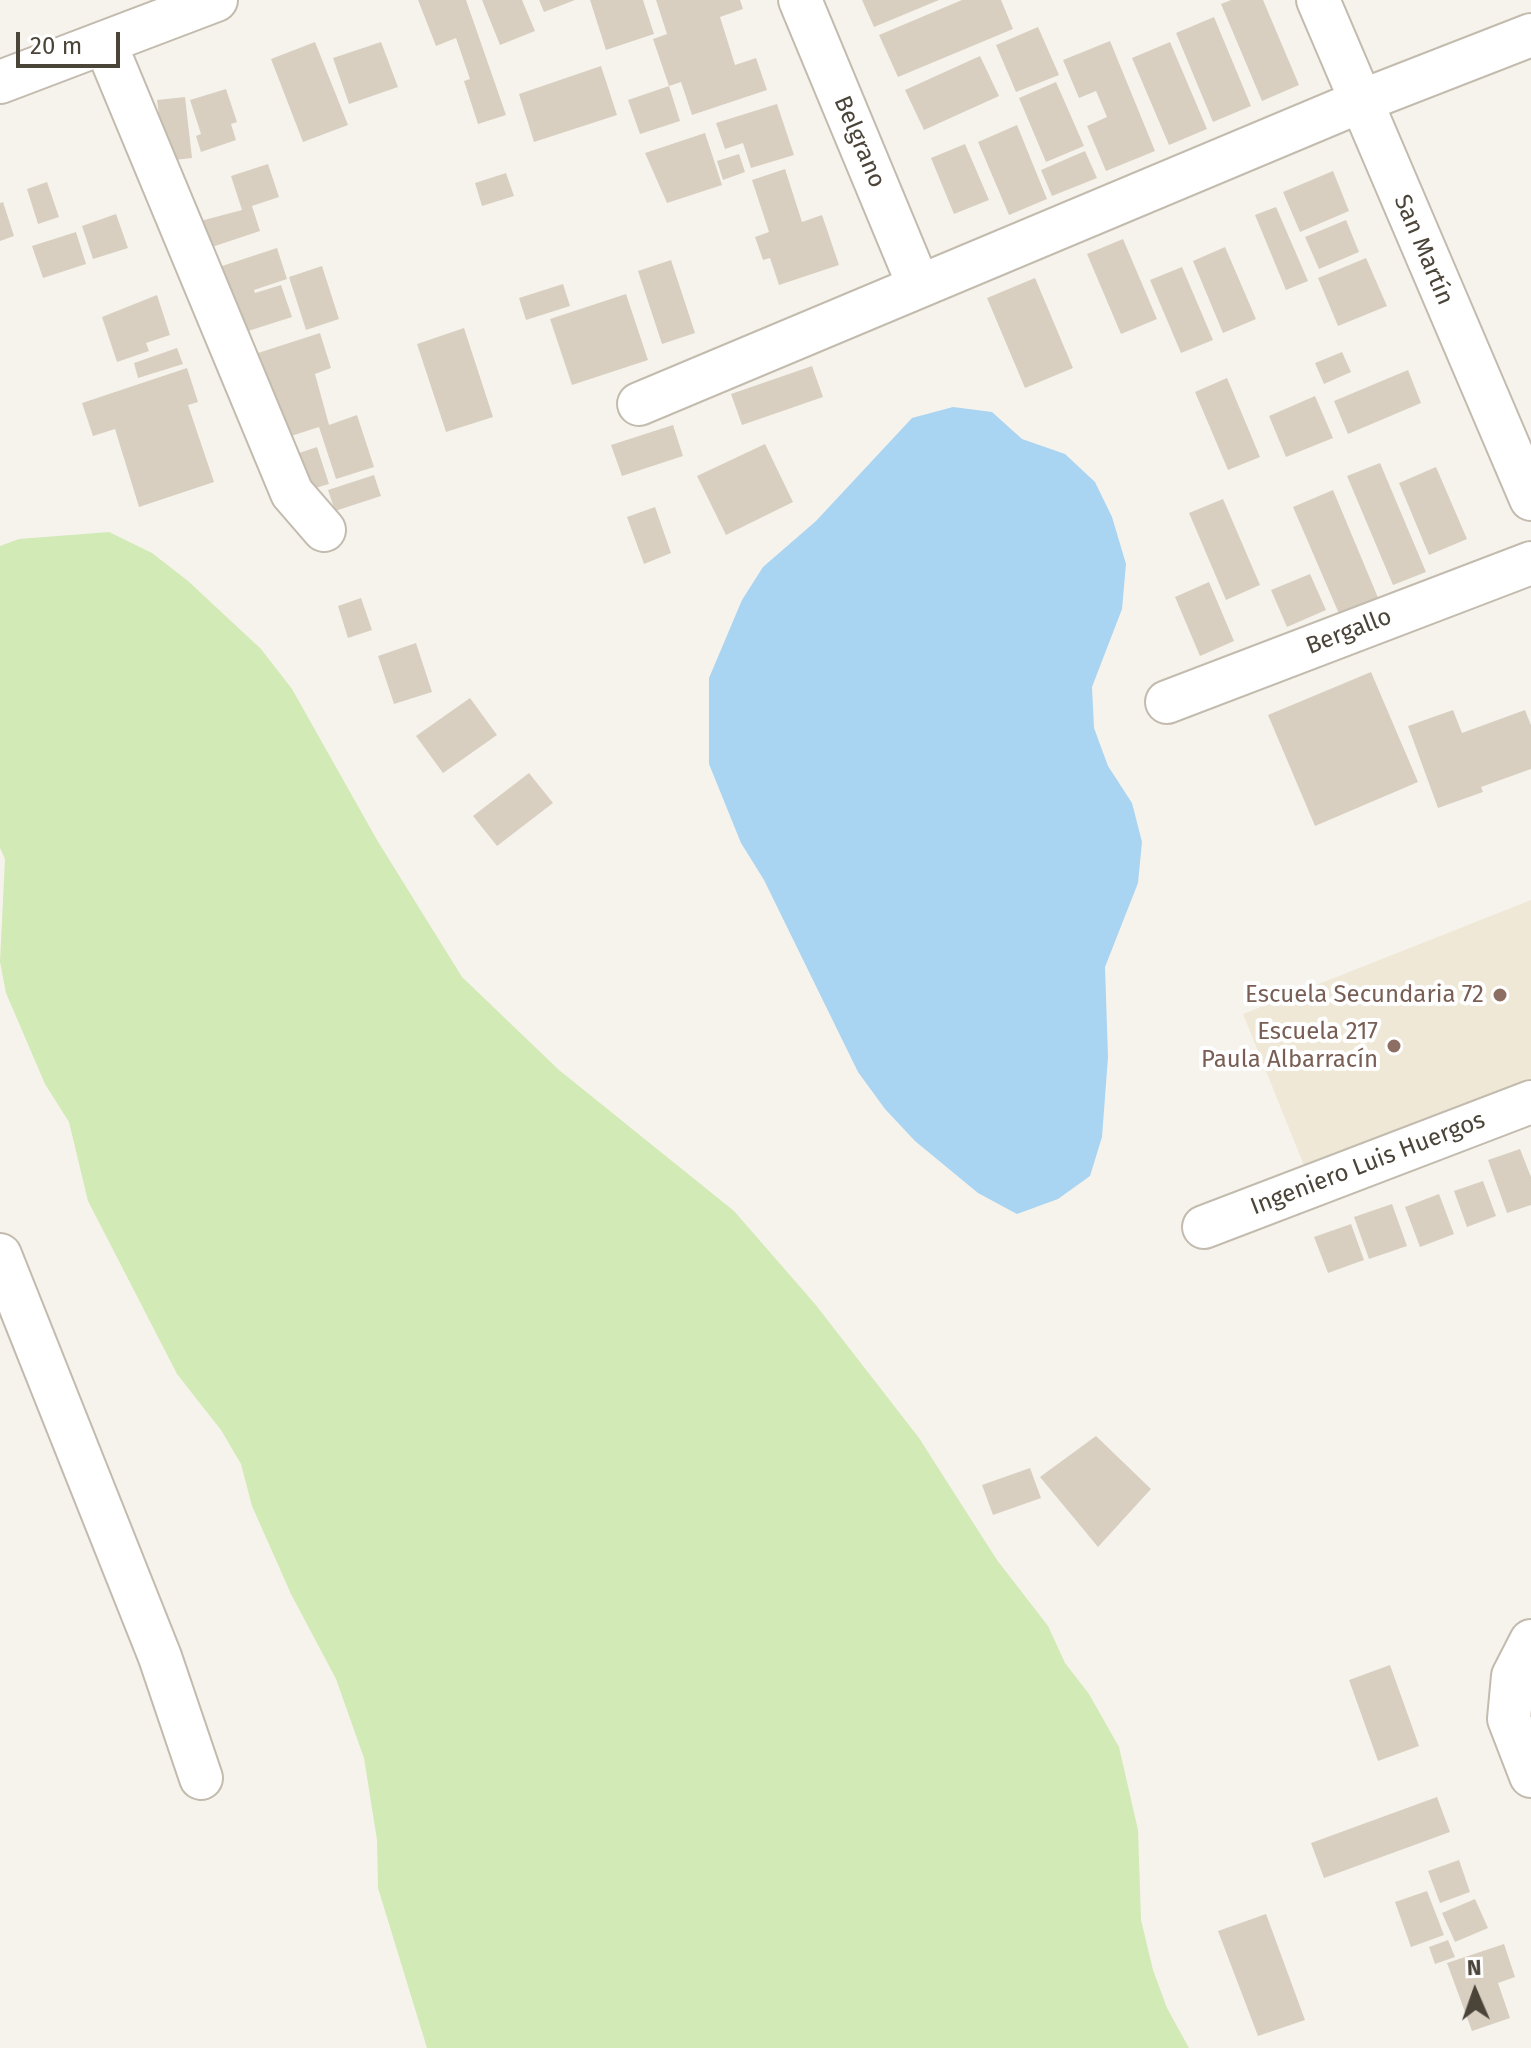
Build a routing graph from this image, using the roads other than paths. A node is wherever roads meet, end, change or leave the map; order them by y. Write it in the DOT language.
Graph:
graph roads {
  1 [pos="216,0"];
  2 [pos="800,0"];
  3 [pos="1318,0"];
  4 [pos="1531,35"];
  5 [pos="105,43"];
  6 [pos="0,82"];
  7 [pos="1359,102"];
  8 [pos="918,284"];
  9 [pos="639,404"];
  10 [pos="1531,499"];
  11 [pos="324,530"];
  12 [pos="1531,563"];
  13 [pos="1167,702"];
  14 [pos="1531,1102"];
  15 [pos="1204,1227"];
  16 [pos="0,1255"];
  17 [pos="1531,1641"];
  18 [pos="1531,1776"];
  19 [pos="201,1778"];
  1 -- 5 [label="street"];
  2 -- 8 [label="street, Belgrano"];
  3 -- 7 [label="street, San Martín"];
  4 -- 7 [label="street"];
  5 -- 6 [label="street"];
  5 -- 11 [label="street"];
  7 -- 8 [label="street"];
  7 -- 10 [label="street, San Martín"];
  8 -- 9 [label="street"];
  12 -- 13 [label="street, Bergallo"];
  14 -- 15 [label="street, Ingeniero Luis Huergos"];
  16 -- 19 [label="street"];
  17 -- 18 [label="street"];
}
